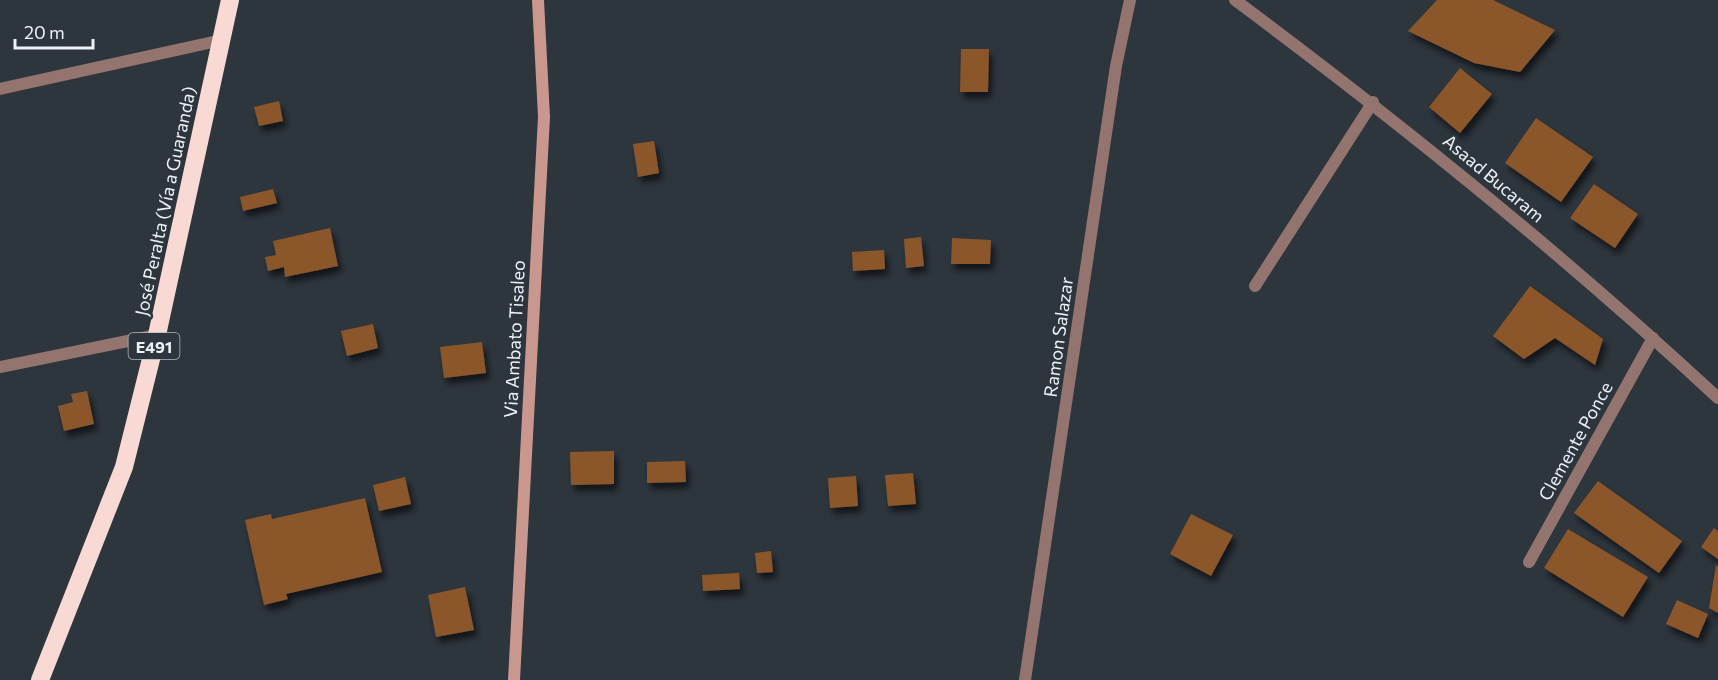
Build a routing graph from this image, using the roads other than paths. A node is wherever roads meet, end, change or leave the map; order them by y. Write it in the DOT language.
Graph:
graph roads {
  1 [pos="231,0"];
  2 [pos="538,0"];
  3 [pos="1130,0"];
  4 [pos="1234,0"];
  5 [pos="222,40"];
  6 [pos="0,89"];
  7 [pos="1373,102"];
  8 [pos="1255,286"];
  9 [pos="157,335"];
  10 [pos="1653,338"];
  11 [pos="0,367"];
  12 [pos="1718,398"];
  13 [pos="1528,562"];
  14 [pos="40,680"];
  15 [pos="513,680"];
  16 [pos="1026,680"];
  1 -- 5 [label="highway, José Peralta (Vía a Guaranda) / E491"];
  2 -- 15 [label="main road, Via Ambato Tisaleo"];
  3 -- 16 [label="street, Ramon Salazar"];
  4 -- 7 [label="street, Asaad Bucaram"];
  5 -- 6 [label="street"];
  5 -- 9 [label="highway, José Peralta (Vía a Guaranda) / E491"];
  7 -- 8 [label="street"];
  7 -- 10 [label="street, Asaad Bucaram"];
  9 -- 11 [label="street"];
  9 -- 14 [label="highway, José Peralta (Vía a Guaranda) / E491"];
  10 -- 12 [label="street, Asaad Bucaram"];
  10 -- 13 [label="street, Clemente Ponce"];
}
